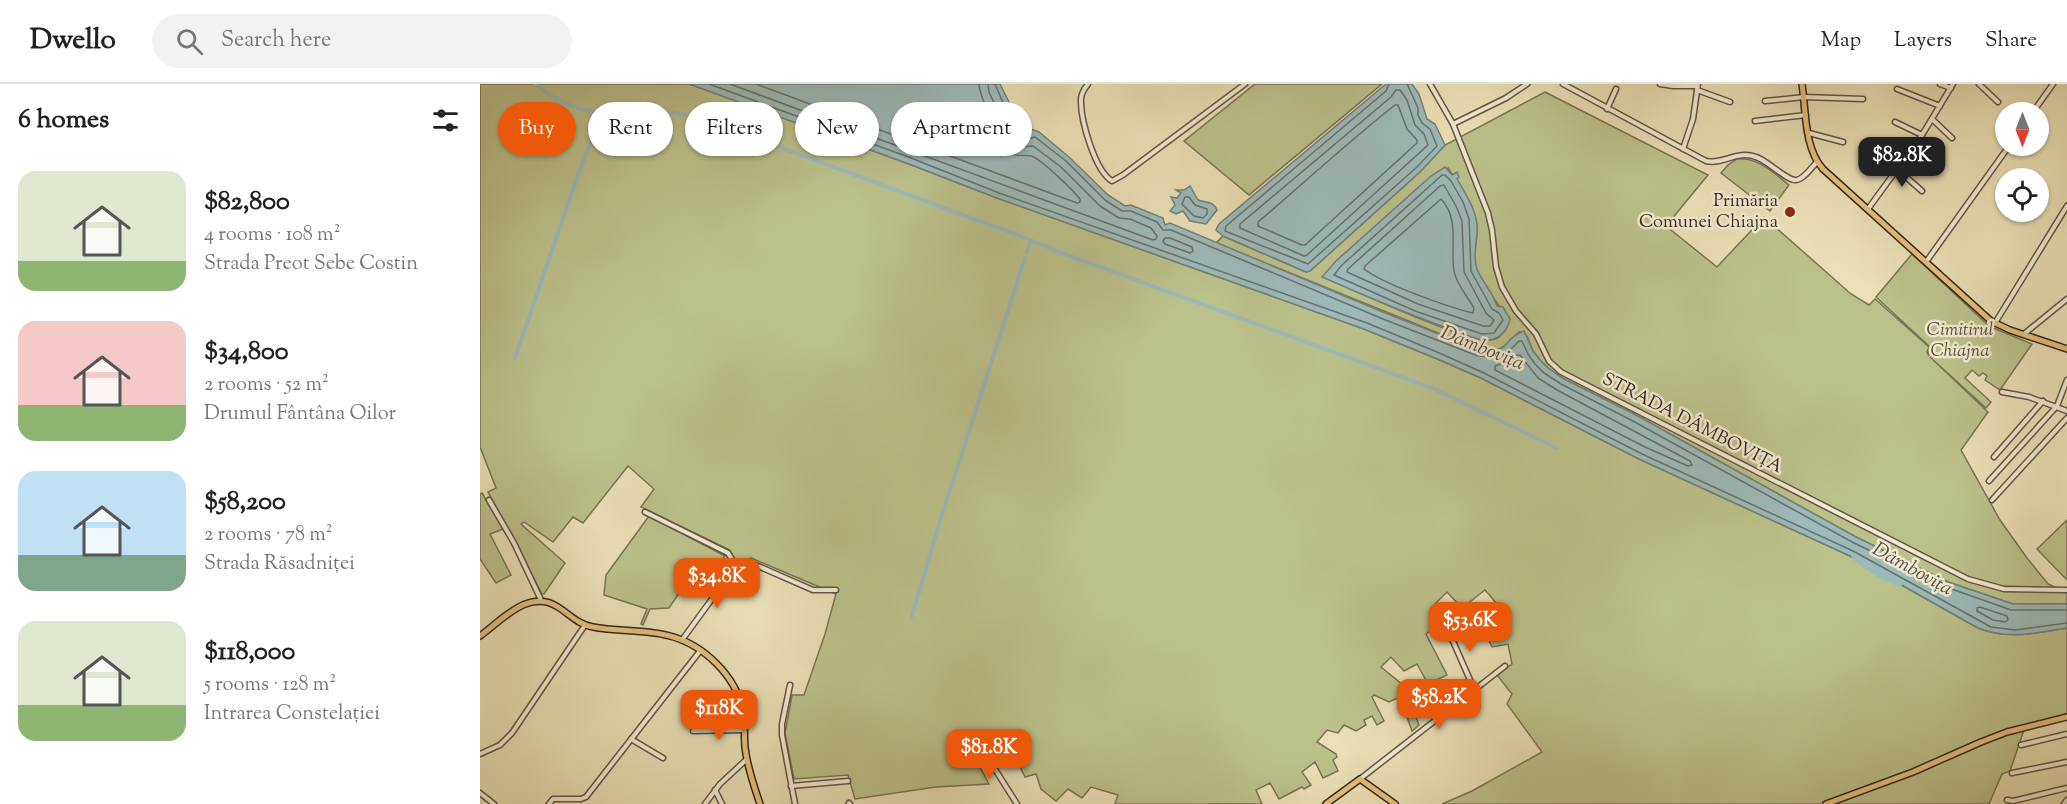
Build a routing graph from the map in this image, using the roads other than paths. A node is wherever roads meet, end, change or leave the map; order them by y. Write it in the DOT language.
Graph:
graph roads {
  1 [pos="1088,84"];
  2 [pos="1245,84"];
  3 [pos="1430,84"];
  4 [pos="1527,84"];
  5 [pos="1563,84"];
  6 [pos="1660,84"];
  7 [pos="1802,84"];
  8 [pos="1940,84"];
  9 [pos="1979,84"];
  10 [pos="2053,84"];
  11 [pos="1952,86"];
  12 [pos="1697,87"];
  13 [pos="1616,89"];
  14 [pos="1897,89"];
  15 [pos="1804,97"];
  16 [pos="1863,99"];
  17 [pos="1765,101"];
  18 [pos="1730,102"];
  19 [pos="1998,102"];
  20 [pos="2040,102"];
  21 [pos="1940,106"];
  22 [pos="1607,110"];
  23 [pos="1806,115"];
  24 [pos="1932,119"];
  25 [pos="1755,121"];
  26 [pos="1895,122"];
  27 [pos="1453,124"];
  28 [pos="1809,133"];
  29 [pos="1922,135"];
  30 [pos="1952,138"];
  31 [pos="1843,142"];
  32 [pos="1913,147"];
  33 [pos="1683,149"];
  34 [pos="2002,156"];
  35 [pos="1817,162"];
  36 [pos="1929,162"];
  37 [pos="1897,169"];
  38 [pos="1922,191"];
  39 [pos="2067,206"];
  40 [pos="1868,210"];
  41 [pos="1926,262"];
  42 [pos="2067,299"];
  43 [pos="1994,323"];
  44 [pos="2023,335"];
  45 [pos="2067,349"];
  46 [pos="2067,380"];
  47 [pos="2002,392"];
  48 [pos="2043,401"];
  49 [pos="2057,406"];
  50 [pos="2067,411"];
  51 [pos="2067,418"];
  52 [pos="1994,457"];
  53 [pos="1989,481"];
  54 [pos="489,500"];
  55 [pos="1992,500"];
  56 [pos="645,512"];
  57 [pos="735,566"];
  58 [pos="836,590"];
  59 [pos="2067,590"];
  60 [pos="541,600"];
  61 [pos="585,625"];
  62 [pos="1446,630"];
  63 [pos="480,636"];
  64 [pos="682,640"];
  65 [pos="700,651"];
  66 [pos="1505,666"];
  67 [pos="790,685"];
  68 [pos="1474,689"];
  69 [pos="2067,717"];
  70 [pos="744,730"];
  71 [pos="693,731"];
  72 [pos="2067,734"];
  73 [pos="631,739"];
  74 [pos="979,744"];
  75 [pos="2021,745"];
  76 [pos="480,754"];
  77 [pos="663,758"];
  78 [pos="747,759"];
  79 [pos="2067,762"];
  80 [pos="2013,773"];
  81 [pos="1360,779"];
  82 [pos="848,781"];
  83 [pos="791,786"];
  84 [pos="2067,788"];
  85 [pos="715,790"];
  86 [pos="480,793"];
  87 [pos="2007,800"];
  88 [pos="2067,800"];
  89 [pos="494,804"];
  90 [pos="549,804"];
  91 [pos="705,804"];
  92 [pos="722,804"];
  93 [pos="760,804"];
  94 [pos="795,804"];
  95 [pos="1017,804"];
  96 [pos="1326,804"];
  97 [pos="1395,804"];
  98 [pos="1826,804"];
  99 [pos="2064,804"];
  1 -- 2 [label="street"];
  3 -- 27 [label="street, STRADA DÂMBOVIȚA"];
  4 -- 27 [label="street"];
  5 -- 22 [label="street"];
  6 -- 12 [label="street"];
  7 -- 15 [label="main road"];
  8 -- 11 [label="street"];
  9 -- 19 [label="street"];
  10 -- 20 [label="street"];
  11 -- 21 [label="street"];
  12 -- 18 [label="street"];
  12 -- 33 [label="street"];
  13 -- 22 [label="street"];
  14 -- 21 [label="street"];
  15 -- 16 [label="street"];
  15 -- 17 [label="street"];
  15 -- 23 [label="main road"];
  21 -- 24 [label="street"];
  22 -- 33 [label="street"];
  23 -- 25 [label="street"];
  23 -- 28 [label="main road"];
  24 -- 29 [label="street"];
  24 -- 30 [label="street"];
  26 -- 29 [label="street"];
  27 -- 59 [label="street, STRADA DÂMBOVIȚA"];
  28 -- 31 [label="street"];
  28 -- 35 [label="main road"];
  29 -- 32 [label="street"];
  32 -- 36 [label="street"];
  32 -- 37 [label="street"];
  33 -- 35 [label="street"];
  34 -- 41 [label="street"];
  35 -- 40 [label="main road"];
  37 -- 38 [label="street"];
  37 -- 40 [label="street"];
  39 -- 43 [label="street"];
  40 -- 41 [label="main road"];
  41 -- 43 [label="main road"];
  42 -- 44 [label="street"];
  43 -- 44 [label="main road"];
  44 -- 45 [label="main road"];
  46 -- 49 [label="street"];
  47 -- 48 [label="street"];
  48 -- 49 [label="street"];
  48 -- 52 [label="street"];
  49 -- 50 [label="street"];
  49 -- 53 [label="street"];
  51 -- 55 [label="street"];
  54 -- 60 [label="street"];
  56 -- 57 [label="street"];
  57 -- 58 [label="street"];
  57 -- 64 [label="street"];
  60 -- 61 [label="main road"];
  60 -- 63 [label="main road"];
  61 -- 64 [label="main road"];
  61 -- 76 [label="street"];
  62 -- 68 [label="street"];
  64 -- 65 [label="main road"];
  65 -- 70 [label="main road"];
  65 -- 73 [label="street"];
  66 -- 68 [label="street"];
  67 -- 83 [label="street"];
  68 -- 81 [label="street"];
  69 -- 98 [label="main road"];
  70 -- 71 [label="street"];
  70 -- 78 [label="main road"];
  72 -- 75 [label="street"];
  73 -- 77 [label="street"];
  73 -- 90 [label="street"];
  74 -- 95 [label="street"];
  78 -- 85 [label="street"];
  78 -- 93 [label="main road"];
  79 -- 80 [label="street"];
  81 -- 96 [label="main road"];
  81 -- 97 [label="main road"];
  82 -- 83 [label="street"];
  83 -- 94 [label="street"];
  84 -- 87 [label="street"];
  85 -- 91 [label="street"];
  85 -- 92 [label="street"];
  86 -- 89 [label="street"];
  88 -- 99 [label="street"];
}
